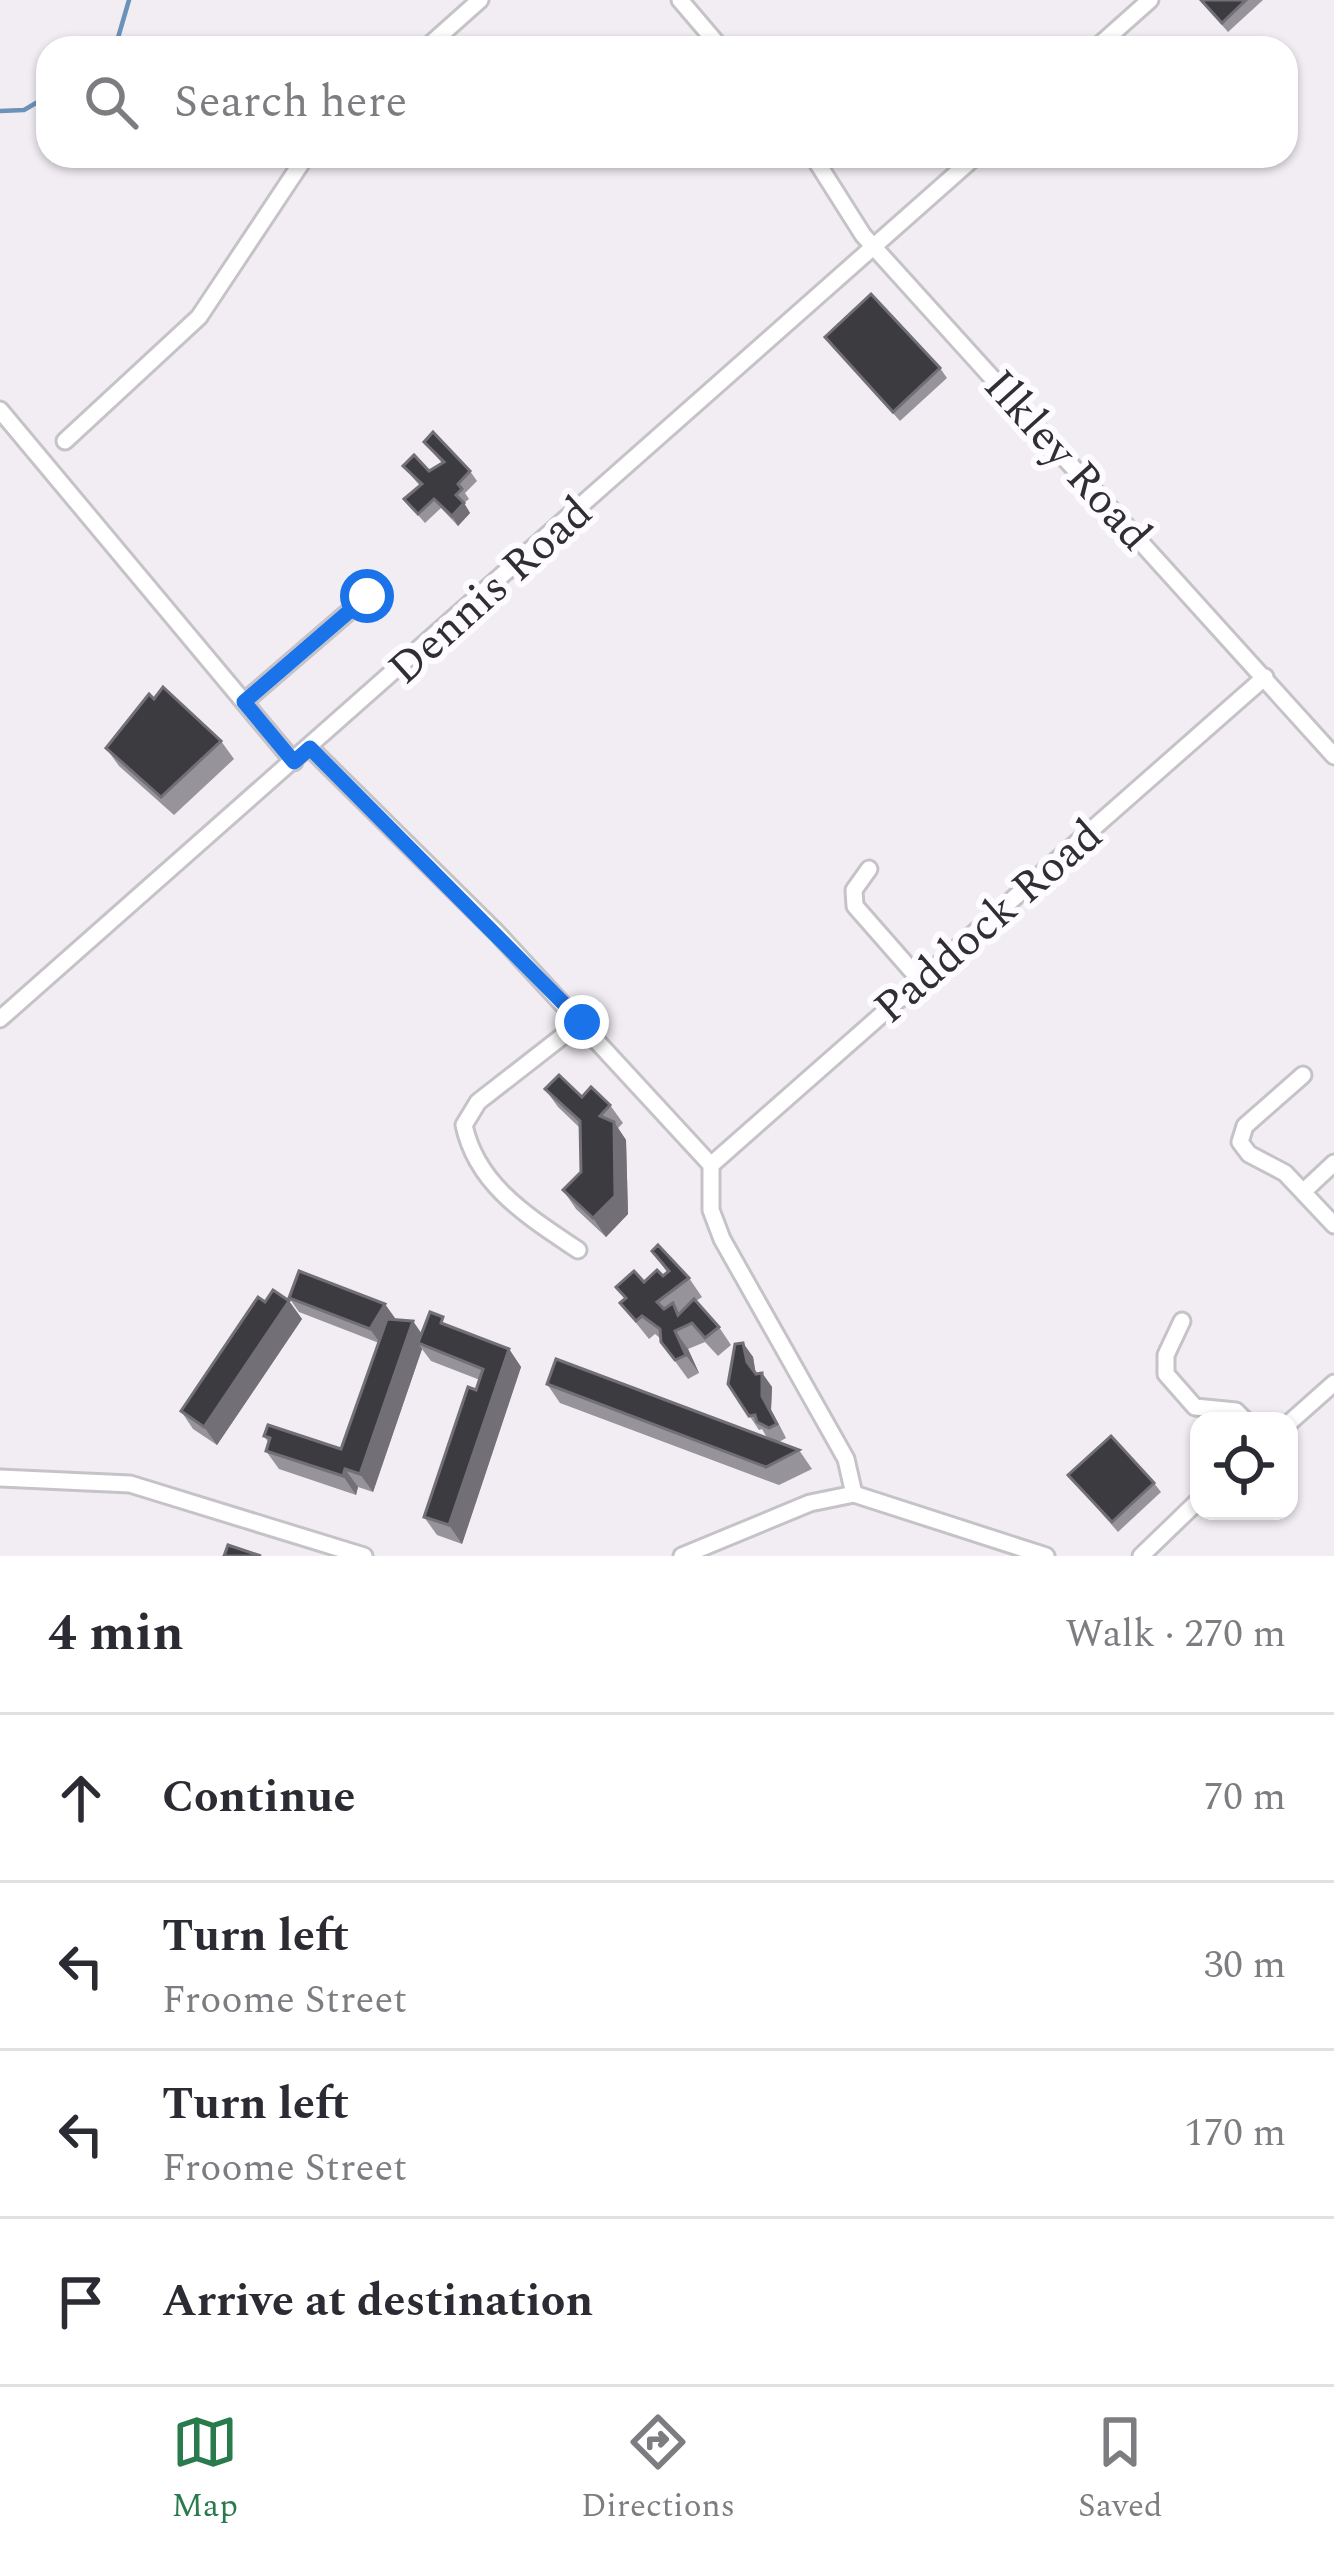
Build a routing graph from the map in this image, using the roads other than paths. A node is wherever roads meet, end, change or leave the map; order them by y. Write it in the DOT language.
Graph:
graph roads {
  1 [pos="480,0"];
  2 [pos="680,0"];
  3 [pos="1150,0"];
  4 [pos="439,36"];
  5 [pos="711,36"];
  6 [pos="1110,36"];
  7 [pos="298,168"];
  8 [pos="821,168"];
  9 [pos="963,168"];
  10 [pos="875,246"];
  11 [pos="0,410"];
  12 [pos="65,441"];
  13 [pos="367,596"];
  14 [pos="1265,677"];
  15 [pos="244,702"];
  16 [pos="310,748"];
  17 [pos="1334,755"];
  18 [pos="294,762"];
  19 [pos="869,869"];
  20 [pos="919,979"];
  21 [pos="0,1019"];
  22 [pos="582,1022"];
  23 [pos="1303,1075"];
  24 [pos="1334,1163"];
  25 [pos="711,1165"];
  26 [pos="1304,1192"];
  27 [pos="1334,1226"];
  28 [pos="578,1250"];
  29 [pos="1182,1322"];
  30 [pos="1334,1383"];
  31 [pos="1237,1412"];
  32 [pos="1298,1415"];
  33 [pos="0,1478"];
  34 [pos="854,1494"];
  35 [pos="1190,1509"];
  36 [pos="364,1556"];
  37 [pos="682,1556"];
  38 [pos="1046,1556"];
  39 [pos="1141,1556"];
  1 -- 4 [label="street"];
  2 -- 5 [label="street"];
  3 -- 6 [label="street"];
  7 -- 12 [label="street"];
  8 -- 10 [label="street, Ilkley Road"];
  9 -- 10 [label="street, Dennis Road"];
  10 -- 14 [label="street, Ilkley Road"];
  10 -- 16 [label="street, Dennis Road"];
  11 -- 15 [label="street"];
  13 -- 15 [label="street"];
  14 -- 17 [label="street, Ilkley Road"];
  14 -- 20 [label="street, Paddock Road"];
  15 -- 18 [label="street"];
  16 -- 18 [label="street, Dennis Road"];
  16 -- 22 [label="street"];
  18 -- 21 [label="street, Dennis Road"];
  19 -- 20 [label="street"];
  20 -- 25 [label="street, Paddock Road"];
  22 -- 25 [label="street"];
  22 -- 28 [label="street"];
  23 -- 26 [label="street"];
  24 -- 26 [label="street"];
  25 -- 34 [label="street"];
  26 -- 27 [label="street"];
  29 -- 31 [label="street"];
  30 -- 32 [label="street"];
  33 -- 36 [label="street"];
  34 -- 37 [label="street"];
  34 -- 38 [label="street"];
  35 -- 39 [label="street"];
}
